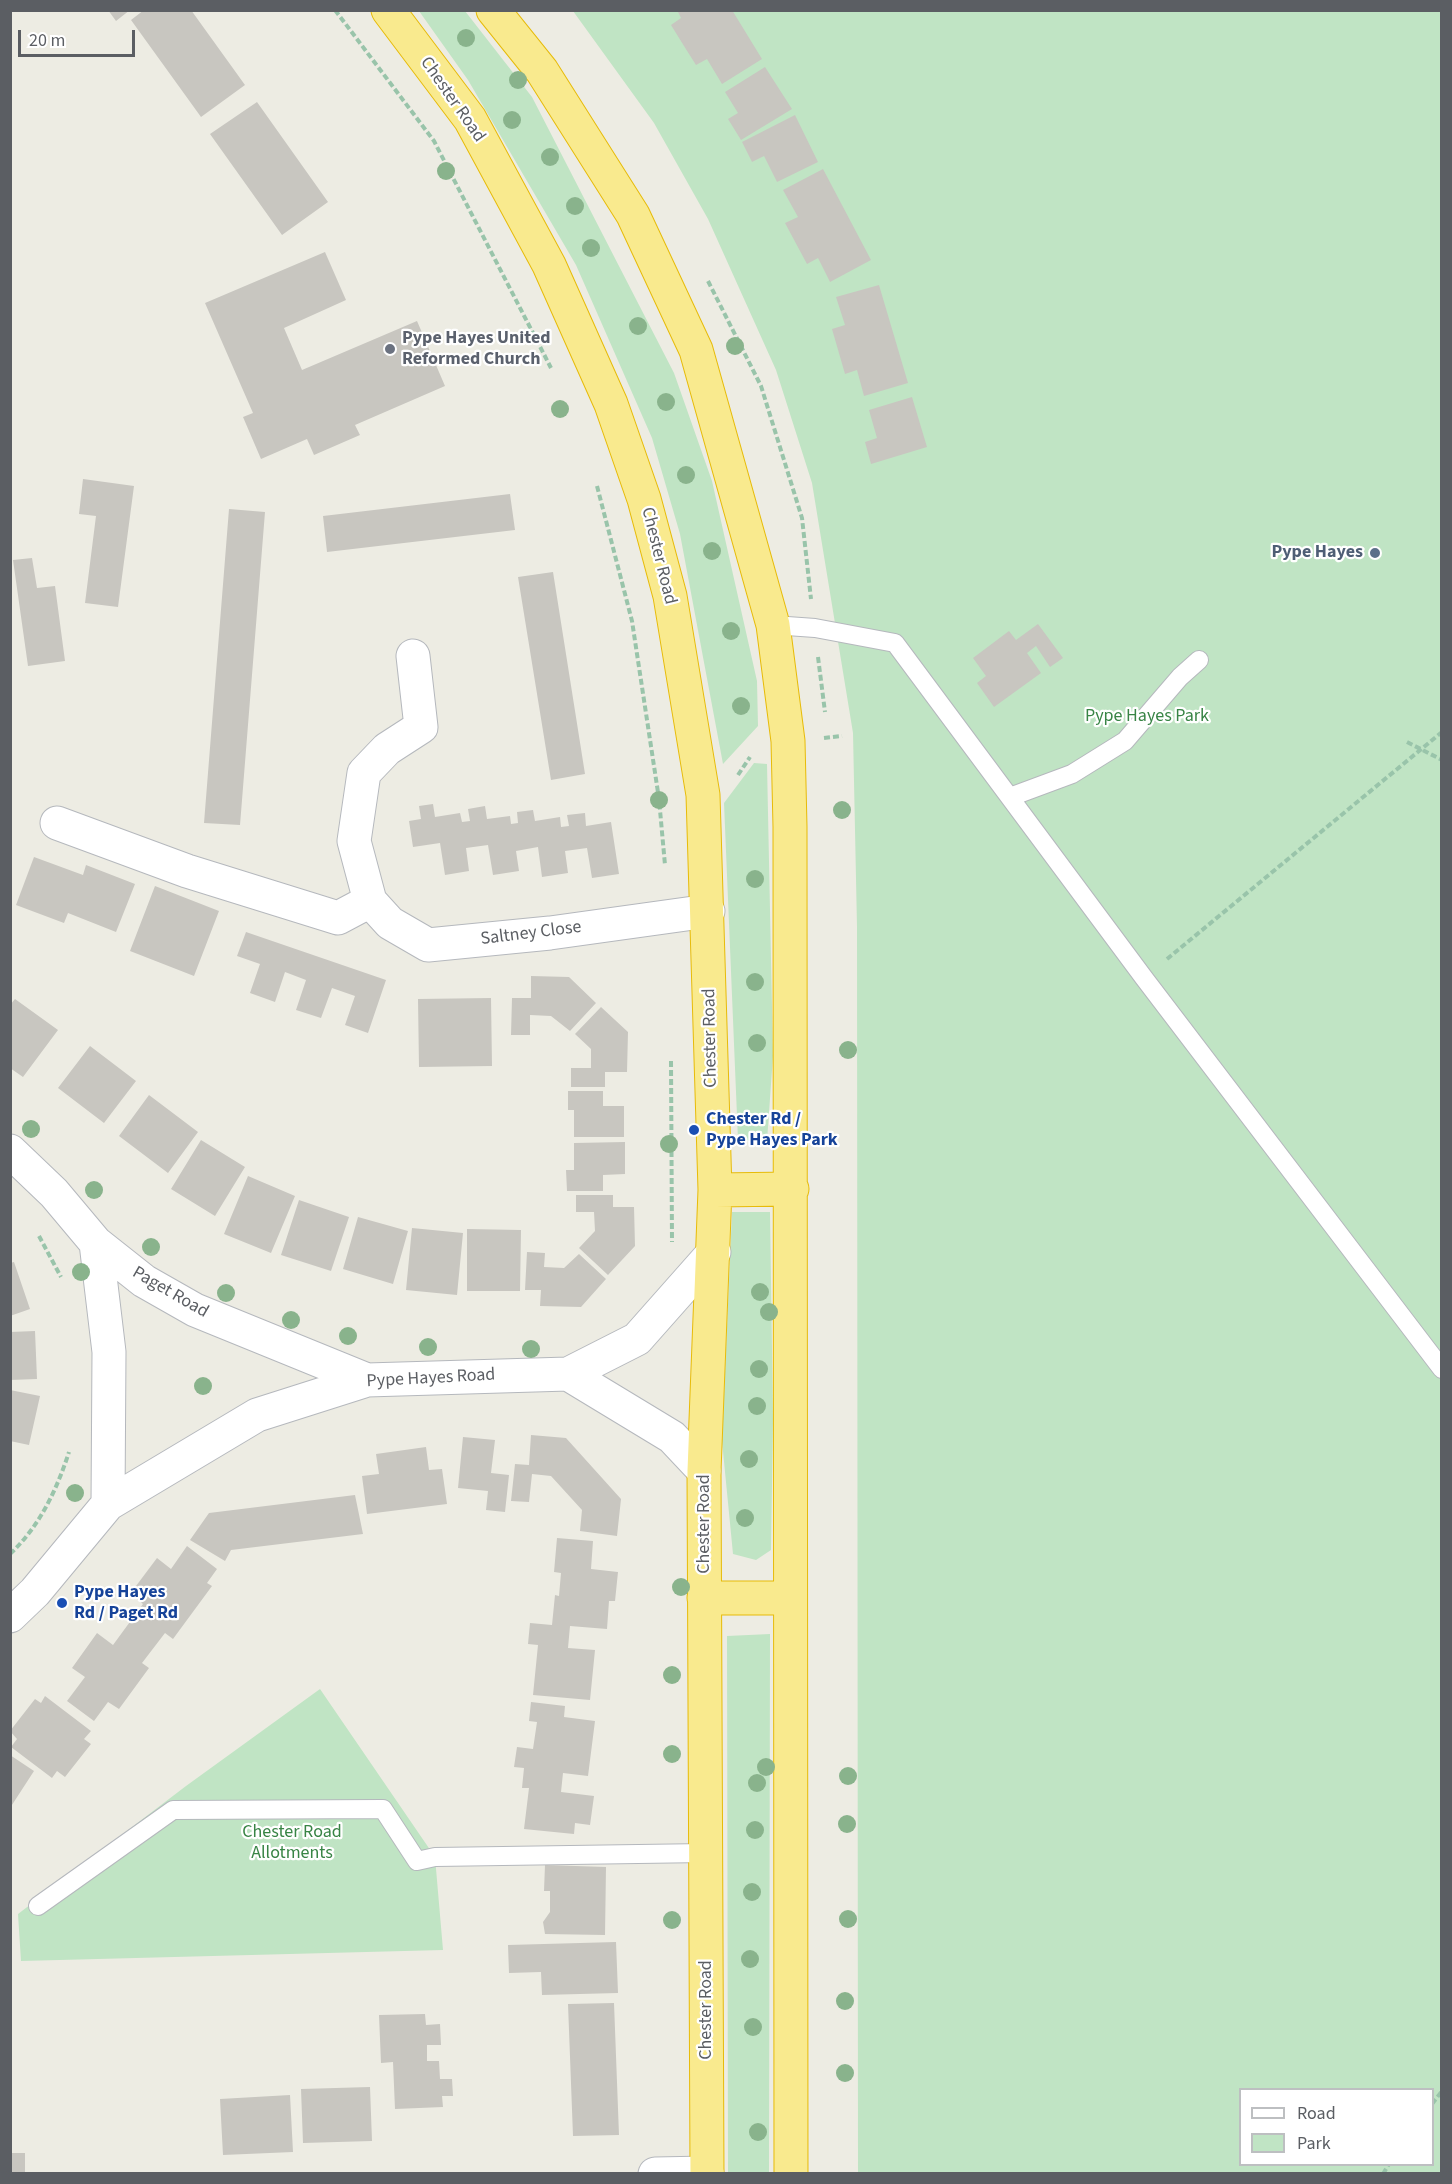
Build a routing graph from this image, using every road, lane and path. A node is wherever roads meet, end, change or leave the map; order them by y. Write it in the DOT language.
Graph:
graph roads {
  1 [pos="335,10"];
  2 [pos="388,10"];
  3 [pos="493,10"];
  4 [pos="557,378"];
  5 [pos="595,475"];
  6 [pos="773,625"];
  7 [pos="815,628"];
  8 [pos="413,656"];
  9 [pos="1199,660"];
  10 [pos="825,716"];
  11 [pos="826,726"];
  12 [pos="1442,732"];
  13 [pos="842,736"];
  14 [pos="827,738"];
  15 [pos="788,741"];
  16 [pos="1407,742"];
  17 [pos="1421,749"];
  18 [pos="1442,760"];
  19 [pos="703,795"];
  20 [pos="1010,797"];
  21 [pos="659,799"];
  22 [pos="57,823"];
  23 [pos="370,901"];
  24 [pos="708,911"];
  25 [pos="671,914"];
  26 [pos="1144,978"];
  27 [pos="671,1054"];
  28 [pos="10,1151"];
  29 [pos="792,1189"];
  30 [pos="715,1190"];
  31 [pos="33,1227"];
  32 [pos="96,1243"];
  33 [pos="714,1252"];
  34 [pos="62,1282"];
  35 [pos="669,1302"];
  36 [pos="1442,1370"];
  37 [pos="568,1374"];
  38 [pos="367,1380"];
  39 [pos="70,1449"];
  40 [pos="704,1471"];
  41 [pos="108,1504"];
  42 [pos="10,1554"];
  43 [pos="704,1598"];
  44 [pos="789,1598"];
  45 [pos="10,1616"];
  46 [pos="706,1853"];
  47 [pos="38,1906"];
  48 [pos="707,2173"];
  49 [pos="655,2174"];
  50 [pos="791,2174"];
  1 -- 4 [label="path"];
  2 -- 19 [label="highway, Chester Road"];
  3 -- 6 [label="highway"];
  5 -- 21 [label="path"];
  6 -- 7 [label="lane"];
  6 -- 15 [label="highway"];
  7 -- 10 [label="path"];
  7 -- 20 [label="lane"];
  8 -- 23 [label="street, Saltney Close"];
  9 -- 20 [label="lane"];
  11 -- 14 [label="path"];
  12 -- 17 [label="path"];
  13 -- 14 [label="path"];
  14 -- 15 [label="path"];
  15 -- 19 [label="path"];
  15 -- 29 [label="highway"];
  16 -- 17 [label="path"];
  17 -- 18 [label="path"];
  17 -- 26 [label="path"];
  19 -- 21 [label="path"];
  19 -- 24 [label="highway, Chester Road"];
  20 -- 26 [label="lane"];
  21 -- 25 [label="path"];
  22 -- 23 [label="street"];
  23 -- 25 [label="street, Saltney Close"];
  24 -- 25 [label="street, Saltney Close"];
  24 -- 30 [label="highway, Chester Road"];
  26 -- 36 [label="lane"];
  27 -- 35 [label="path"];
  28 -- 32 [label="street, Paget Road"];
  29 -- 30 [label="highway"];
  29 -- 44 [label="highway"];
  30 -- 33 [label="highway, Chester Road"];
  31 -- 34 [label="path"];
  32 -- 38 [label="street, Paget Road"];
  32 -- 41 [label="street"];
  33 -- 35 [label="street, Pype Hayes Road"];
  33 -- 40 [label="highway, Chester Road"];
  35 -- 37 [label="street, Pype Hayes Road"];
  37 -- 38 [label="street, Pype Hayes Road"];
  37 -- 40 [label="street"];
  38 -- 41 [label="street, Pype Hayes Road"];
  39 -- 42 [label="path"];
  40 -- 43 [label="highway, Chester Road"];
  41 -- 45 [label="street, Pype Hayes Road"];
  43 -- 44 [label="highway"];
  43 -- 46 [label="highway, Chester Road"];
  44 -- 50 [label="highway"];
  46 -- 47 [label="lane"];
  46 -- 48 [label="highway, Chester Road"];
  48 -- 49 [label="street"];
}
